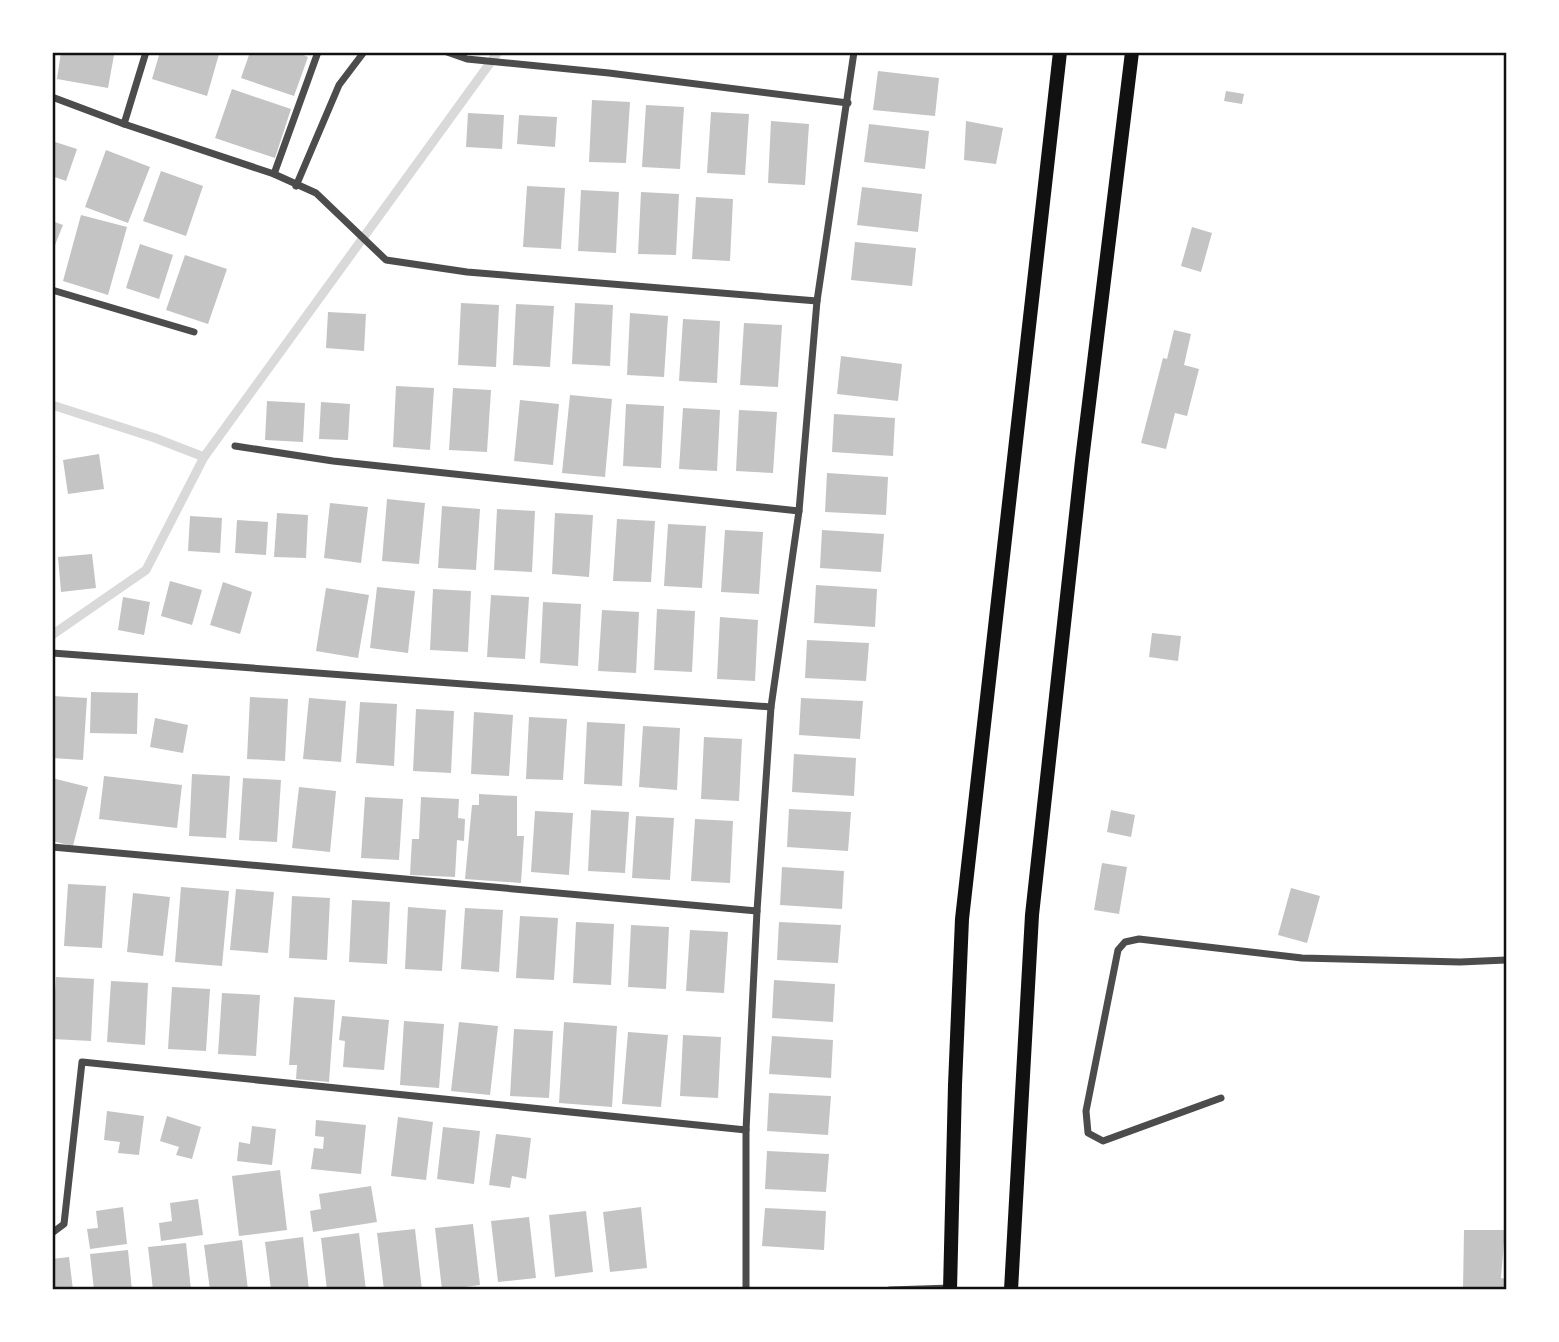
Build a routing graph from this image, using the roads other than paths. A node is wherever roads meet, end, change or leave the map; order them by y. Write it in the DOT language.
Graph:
graph roads {
  1 [pos="146,52"];
  2 [pos="318,52"];
  3 [pos="364,52"];
  4 [pos="447,52"];
  5 [pos="853,52"];
  6 [pos="1060,52"];
  7 [pos="1132,52"];
  8 [pos="52,97"];
  9 [pos="848,103"];
  10 [pos="124,124"];
  11 [pos="274,174"];
  12 [pos="296,186"];
  13 [pos="52,290"];
  14 [pos="817,301"];
  15 [pos="194,332"];
  16 [pos="235,446"];
  17 [pos="799,512"];
  18 [pos="52,653"];
  19 [pos="771,707"];
  20 [pos="52,847"];
  21 [pos="757,911"];
  22 [pos="1507,960"];
  23 [pos="1221,1098"];
  24 [pos="746,1130"];
  25 [pos="52,1233"];
  26 [pos="951,1289"];
  27 [pos="746,1290"];
  28 [pos="890,1290"];
  29 [pos="1011,1290"];
  1 -- 10 [label="street"];
  2 -- 11 [label="street"];
  3 -- 12 [label="street"];
  4 -- 9 [label="street"];
  5 -- 9 [label="street"];
  6 -- 26 [label="main road"];
  7 -- 29 [label="main road"];
  8 -- 10 [label="street"];
  9 -- 14 [label="street"];
  10 -- 11 [label="street"];
  11 -- 12 [label="street"];
  12 -- 14 [label="street"];
  13 -- 15 [label="street"];
  14 -- 17 [label="street"];
  16 -- 17 [label="street"];
  17 -- 19 [label="street"];
  18 -- 19 [label="street"];
  19 -- 21 [label="street"];
  20 -- 21 [label="street"];
  21 -- 24 [label="street"];
  22 -- 23 [label="street"];
  24 -- 25 [label="street"];
  24 -- 27 [label="street"];
  26 -- 28 [label="street"];
}
